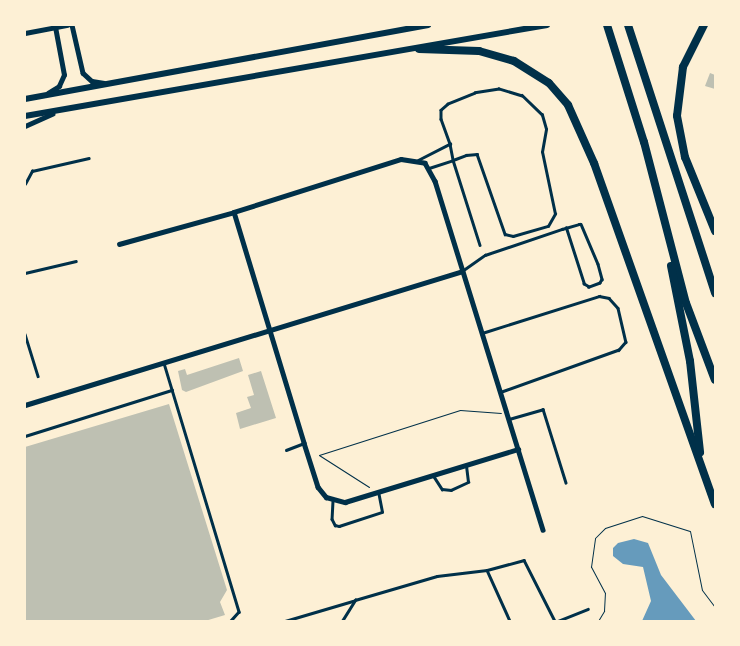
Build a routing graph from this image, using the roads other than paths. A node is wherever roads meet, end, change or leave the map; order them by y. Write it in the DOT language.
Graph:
graph roads {
  1 [pos="67,25"];
  2 [pos="72,25"];
  3 [pos="428,25"];
  4 [pos="548,25"];
  5 [pos="607,25"];
  6 [pos="628,25"];
  7 [pos="704,25"];
  8 [pos="55,27"];
  9 [pos="25,33"];
  10 [pos="419,49"];
  11 [pos="110,84"];
  12 [pos="40,97"];
  13 [pos="25,99"];
  14 [pos="60,110"];
  15 [pos="25,116"];
  16 [pos="25,126"];
  17 [pos="450,144"];
  18 [pos="89,158"];
  19 [pos="418,160"];
  20 [pos="453,160"];
  21 [pos="429,168"];
  22 [pos="25,184"];
  23 [pos="234,212"];
  24 [pos="566,228"];
  25 [pos="715,231"];
  26 [pos="118,244"];
  27 [pos="480,245"];
  28 [pos="671,250"];
  29 [pos="76,261"];
  30 [pos="462,271"];
  31 [pos="25,273"];
  32 [pos="710,277"];
  33 [pos="715,286"];
  34 [pos="715,294"];
  35 [pos="270,330"];
  36 [pos="481,333"];
  37 [pos="25,334"];
  38 [pos="164,363"];
  39 [pos="38,376"];
  40 [pos="715,380"];
  41 [pos="172,390"];
  42 [pos="500,393"];
  43 [pos="25,403"];
  44 [pos="509,419"];
  45 [pos="25,436"];
  46 [pos="304,443"];
  47 [pos="518,449"];
  48 [pos="286,450"];
  49 [pos="701,464"];
  50 [pos="466,465"];
  51 [pos="433,476"];
  52 [pos="566,483"];
  53 [pos="378,492"];
  54 [pos="333,501"];
  55 [pos="715,504"];
  56 [pos="544,530"];
  57 [pos="487,570"];
  58 [pos="355,600"];
  59 [pos="588,609"];
  60 [pos="232,621"];
  61 [pos="286,621"];
  62 [pos="342,621"];
  63 [pos="510,621"];
  64 [pos="556,621"];
  1 -- 8 [label="street"];
  2 -- 11 [label="street"];
  3 -- 11 [label="main road"];
  4 -- 10 [label="main road"];
  5 -- 28 [label="highway"];
  6 -- 32 [label="highway"];
  7 -- 25 [label="highway"];
  8 -- 9 [label="street"];
  8 -- 12 [label="street"];
  10 -- 14 [label="main road"];
  10 -- 49 [label="highway"];
  11 -- 12 [label="main road"];
  12 -- 13 [label="main road"];
  14 -- 15 [label="main road"];
  14 -- 16 [label="street"];
  17 -- 19 [label="lane"];
  17 -- 20 [label="lane"];
  17 -- 20 [label="lane"];
  18 -- 22 [label="lane"];
  19 -- 21 [label="street"];
  19 -- 23 [label="street"];
  20 -- 21 [label="lane"];
  20 -- 27 [label="lane"];
  21 -- 30 [label="street"];
  23 -- 26 [label="street"];
  23 -- 35 [label="street"];
  24 -- 24 [label="lane"];
  24 -- 30 [label="lane"];
  28 -- 40 [label="highway"];
  28 -- 49 [label="highway"];
  29 -- 31 [label="lane"];
  30 -- 35 [label="street"];
  30 -- 36 [label="street"];
  32 -- 33 [label="highway"];
  32 -- 34 [label="highway"];
  35 -- 38 [label="street"];
  35 -- 46 [label="street"];
  36 -- 42 [label="street"];
  36 -- 42 [label="lane"];
  37 -- 39 [label="lane"];
  38 -- 41 [label="lane"];
  38 -- 43 [label="street"];
  41 -- 45 [label="lane"];
  41 -- 60 [label="lane"];
  42 -- 44 [label="street"];
  44 -- 47 [label="street"];
  44 -- 52 [label="lane"];
  46 -- 48 [label="lane"];
  46 -- 54 [label="street"];
  47 -- 50 [label="street"];
  47 -- 56 [label="street"];
  49 -- 55 [label="highway"];
  50 -- 51 [label="street"];
  50 -- 51 [label="lane"];
  51 -- 53 [label="street"];
  53 -- 54 [label="street"];
  53 -- 54 [label="lane"];
  57 -- 58 [label="lane"];
  57 -- 63 [label="lane"];
  57 -- 64 [label="lane"];
  58 -- 61 [label="lane"];
  58 -- 62 [label="lane"];
  59 -- 64 [label="lane"];
}
